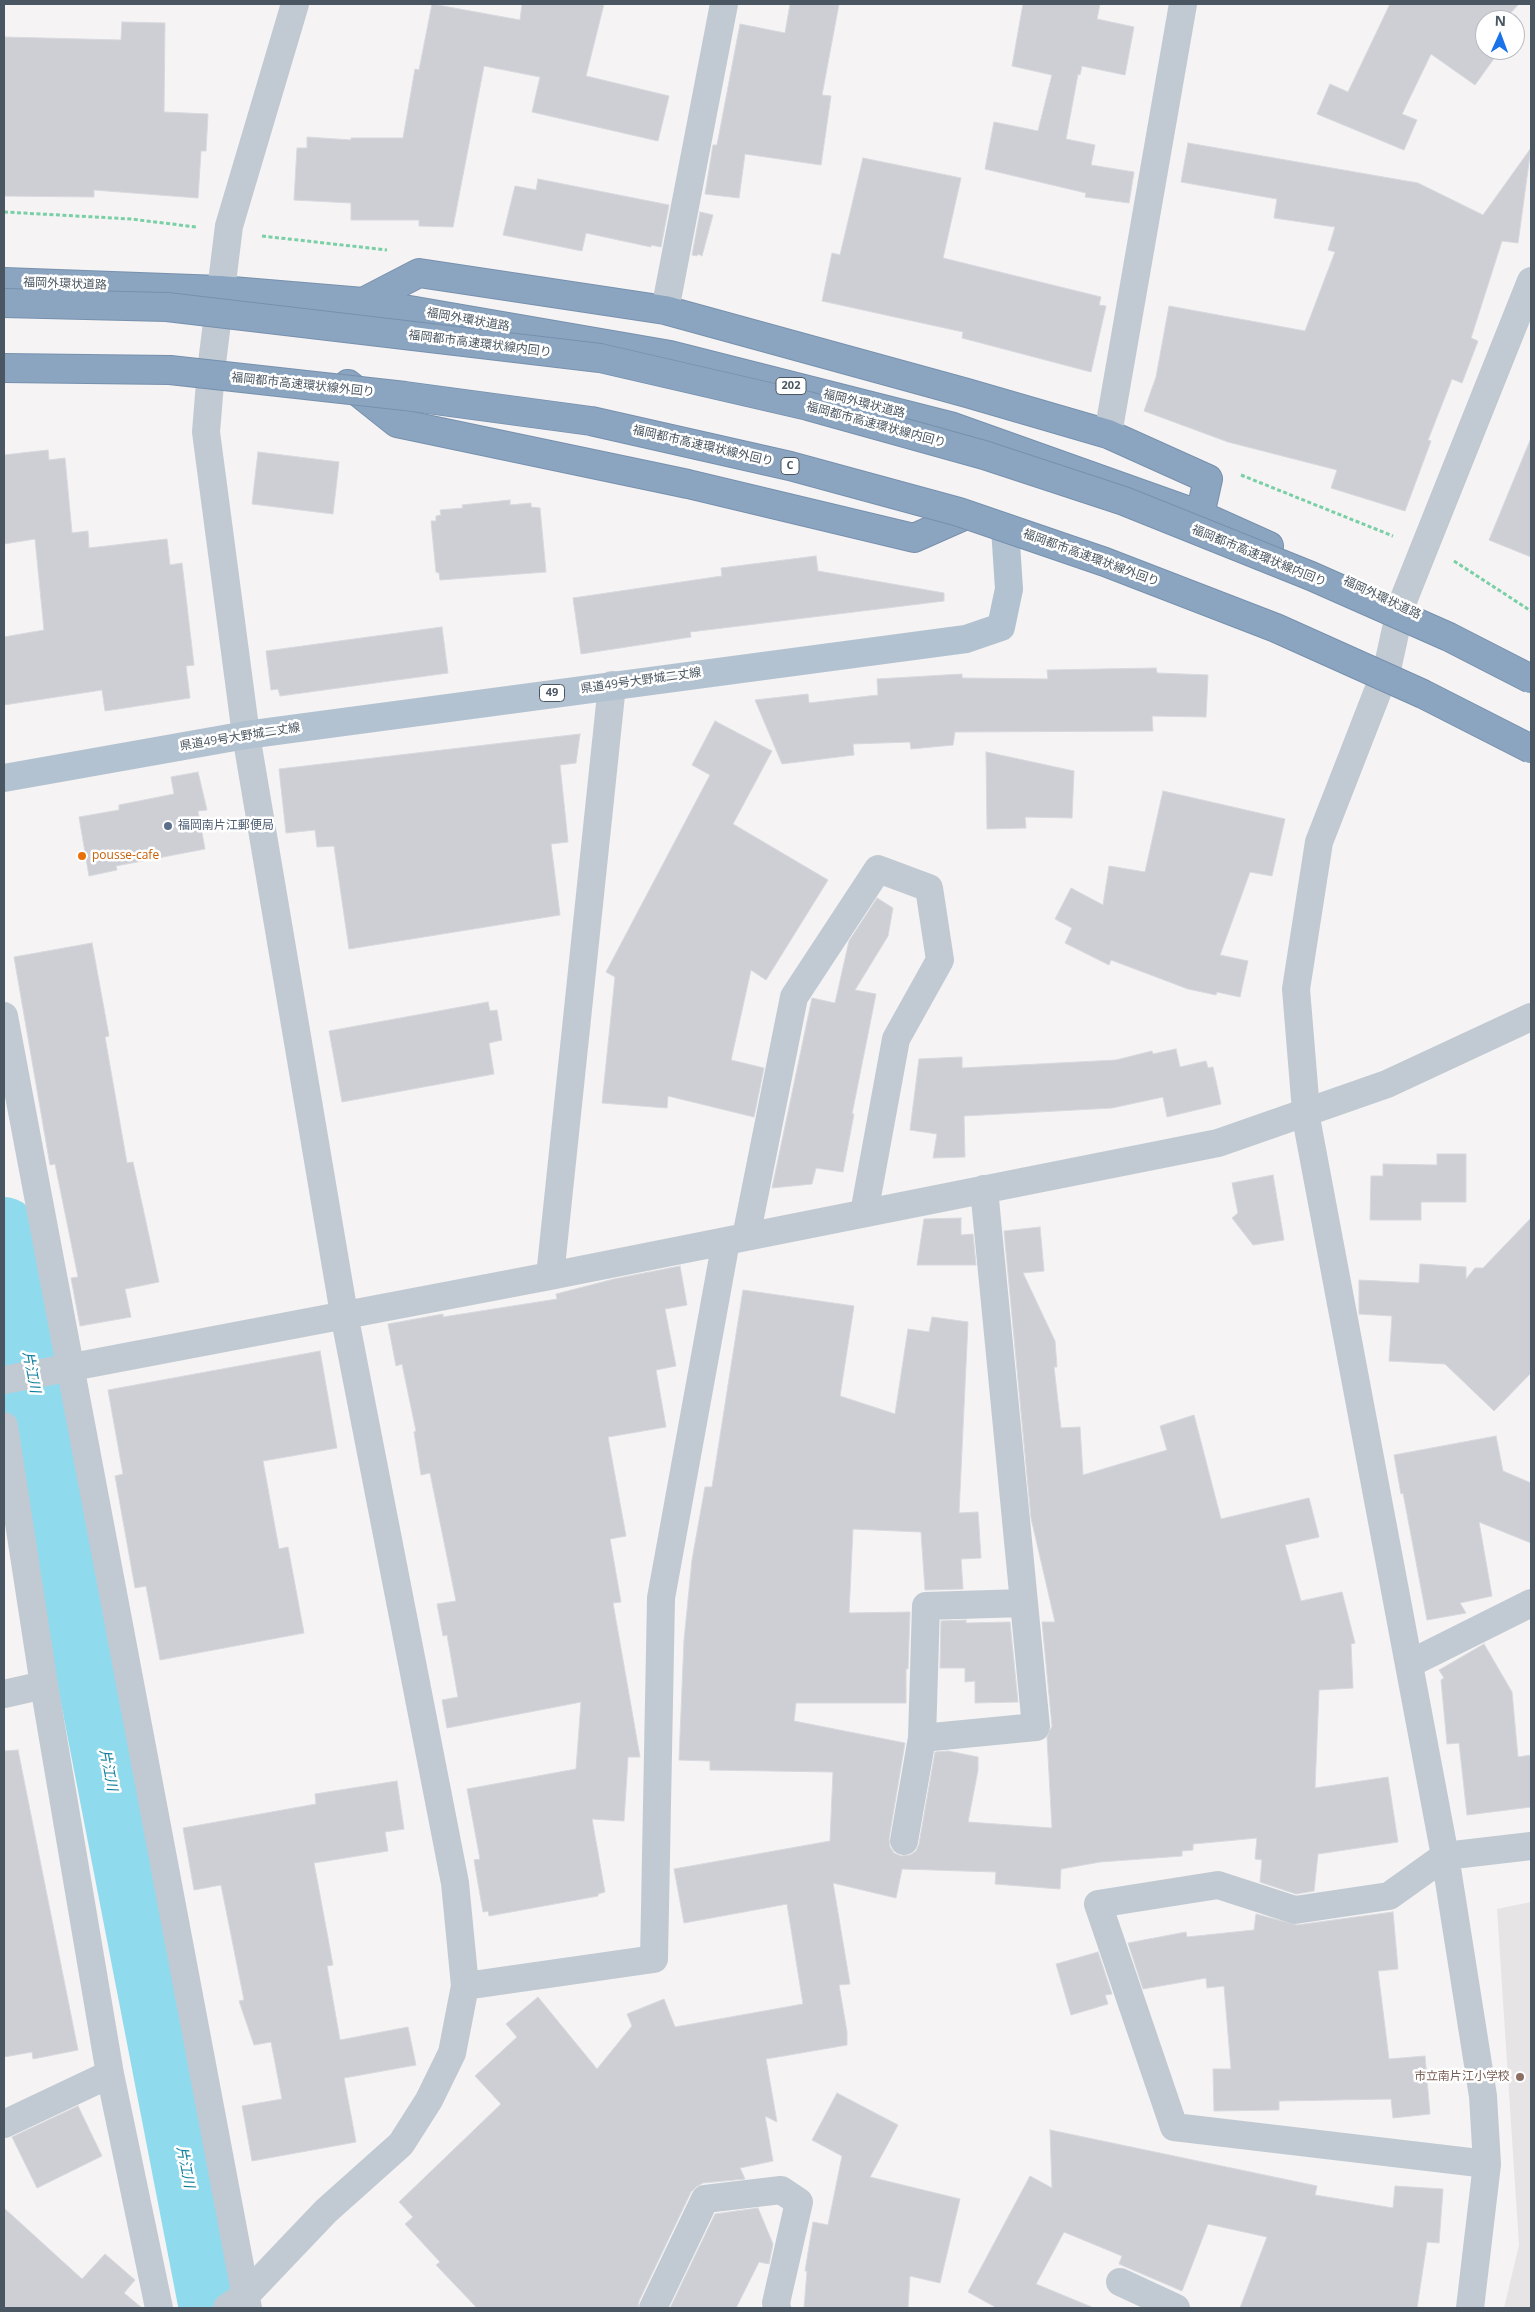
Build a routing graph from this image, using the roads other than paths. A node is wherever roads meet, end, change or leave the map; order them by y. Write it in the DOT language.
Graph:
graph roads {
  1 [pos="294,4"];
  2 [pos="724,4"];
  3 [pos="1183,4"];
  4 [pos="1531,281"];
  5 [pos="4,282"];
  6 [pos="220,290"];
  7 [pos="363,302"];
  8 [pos="4,304"];
  9 [pos="665,310"];
  10 [pos="4,364"];
  11 [pos="4,368"];
  12 [pos="211,371"];
  13 [pos="341,379"];
  14 [pos="1108,434"];
  15 [pos="966,515"];
  16 [pos="1200,515"];
  17 [pos="1005,528"];
  18 [pos="1401,606"];
  19 [pos="1449,637"];
  20 [pos="1388,665"];
  21 [pos="1531,672"];
  22 [pos="1531,679"];
  23 [pos="612,685"];
  24 [pos="1423,694"];
  25 [pos="246,735"];
  26 [pos="1531,739"];
  27 [pos="1531,749"];
  28 [pos="1531,760"];
  29 [pos="4,778"];
  30 [pos="4,1016"];
  31 [pos="1531,1017"];
  32 [pos="1306,1113"];
  33 [pos="984,1189"];
  34 [pos="864,1214"];
  35 [pos="736,1239"];
  36 [pos="550,1276"];
  37 [pos="344,1314"];
  38 [pos="64,1369"];
  39 [pos="5,1380"];
  40 [pos="4,1426"];
  41 [pos="1024,1603"];
  42 [pos="1531,1603"];
  43 [pos="1408,1664"];
  44 [pos="44,1684"];
  45 [pos="4,1694"];
  46 [pos="922,1738"];
  47 [pos="904,1841"];
  48 [pos="1531,1846"];
  49 [pos="1445,1856"];
  50 [pos="465,1986"];
  51 [pos="110,2074"];
  52 [pos="4,2124"];
  53 [pos="1487,2164"];
  54 [pos="1120,2282"];
  55 [pos="240,2304"];
  56 [pos="159,2308"];
  57 [pos="653,2308"];
  58 [pos="777,2308"];
  59 [pos="1176,2308"];
  60 [pos="1470,2308"];
  1 -- 6 [label="street"];
  2 -- 9 [label="street"];
  3 -- 14 [label="street"];
  4 -- 18 [label="street"];
  5 -- 6 [label="highway, 福岡外環状道路 / 202"];
  6 -- 7 [label="highway, 福岡外環状道路 / 202"];
  6 -- 12 [label="street"];
  7 -- 9 [label="highway"];
  7 -- 16 [label="highway, 福岡外環状道路 / 202"];
  8 -- 19 [label="highway, 福岡都市高速環状線内回り, bridge"];
  9 -- 14 [label="highway"];
  10 -- 12 [label="highway"];
  11 -- 24 [label="highway, 福岡都市高速環状線外回り / C, bridge"];
  12 -- 13 [label="highway"];
  12 -- 25 [label="street"];
  13 -- 15 [label="highway"];
  13 -- 15 [label="highway"];
  14 -- 16 [label="highway"];
  15 -- 17 [label="highway"];
  16 -- 18 [label="highway, 福岡外環状道路 / 202"];
  17 -- 20 [label="highway"];
  17 -- 23 [label="main road, 県道49号大野城二丈線 / 49"];
  18 -- 20 [label="street"];
  18 -- 21 [label="highway, 福岡外環状道路 / 202"];
  19 -- 21 [label="highway, bridge"];
  19 -- 22 [label="highway, 福岡都市高速環状線内回り, bridge"];
  20 -- 26 [label="highway"];
  20 -- 32 [label="street"];
  23 -- 25 [label="main road, 県道49号大野城二丈線 / 49"];
  23 -- 36 [label="street"];
  24 -- 27 [label="highway, 福岡都市高速環状線外回り / C, bridge"];
  24 -- 28 [label="highway, bridge"];
  25 -- 29 [label="main road, 県道49号大野城二丈線 / 49"];
  25 -- 37 [label="street"];
  30 -- 38 [label="street"];
  31 -- 32 [label="street"];
  32 -- 33 [label="street"];
  32 -- 43 [label="street"];
  33 -- 34 [label="street"];
  33 -- 41 [label="street"];
  34 -- 35 [label="street"];
  34 -- 35 [label="street"];
  35 -- 36 [label="street"];
  35 -- 50 [label="street"];
  36 -- 37 [label="street"];
  37 -- 38 [label="street"];
  37 -- 50 [label="street"];
  38 -- 39 [label="street"];
  38 -- 55 [label="street"];
  40 -- 44 [label="street"];
  41 -- 46 [label="street"];
  41 -- 46 [label="street"];
  42 -- 43 [label="street"];
  43 -- 49 [label="street"];
  44 -- 45 [label="street"];
  44 -- 51 [label="street"];
  46 -- 47 [label="street"];
  48 -- 49 [label="street"];
  49 -- 53 [label="street"];
  49 -- 53 [label="street"];
  50 -- 55 [label="street"];
  51 -- 52 [label="street"];
  51 -- 56 [label="street"];
  53 -- 60 [label="street"];
  54 -- 59 [label="street"];
  57 -- 58 [label="street"];
}
